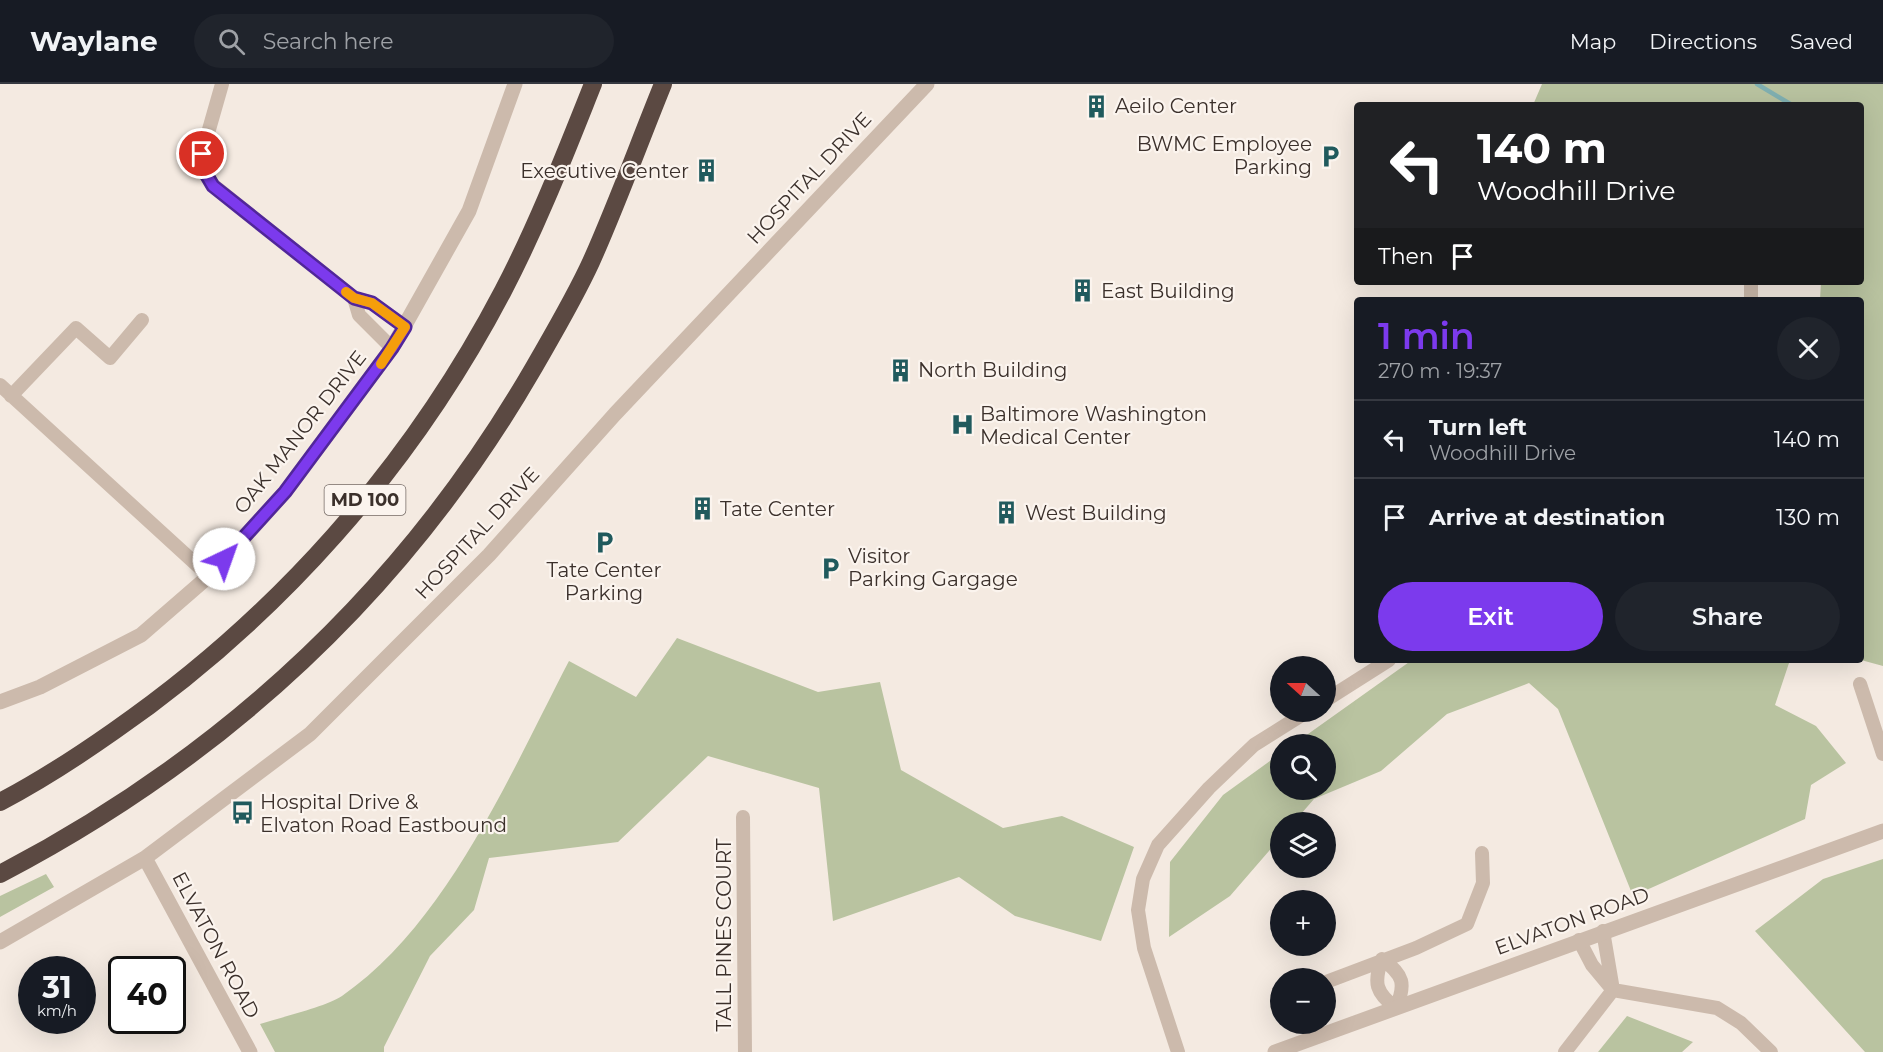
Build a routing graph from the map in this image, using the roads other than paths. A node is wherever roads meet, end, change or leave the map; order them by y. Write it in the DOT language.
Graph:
graph roads {
  1 [pos="222,84"];
  2 [pos="515,84"];
  3 [pos="581,84"];
  4 [pos="593,84"];
  5 [pos="663,84"];
  6 [pos="672,84"];
  7 [pos="927,84"];
  8 [pos="616,202"];
  9 [pos="354,298"];
  10 [pos="142,320"];
  11 [pos="405,327"];
  12 [pos="392,348"];
  13 [pos="0,385"];
  14 [pos="448,387"];
  15 [pos="11,396"];
  16 [pos="209,576"];
  17 [pos="1384,663"];
  18 [pos="1860,684"];
  19 [pos="1336,694"];
  20 [pos="0,702"];
  21 [pos="1291,722"];
  22 [pos="1883,754"];
  23 [pos="0,802"];
  24 [pos="743,817"];
  25 [pos="1883,831"];
  26 [pos="1482,853"];
  27 [pos="145,858"];
  28 [pos="0,874"];
  29 [pos="1603,931"];
  30 [pos="1579,940"];
  31 [pos="0,942"];
  32 [pos="1382,959"];
  33 [pos="1336,978"];
  34 [pos="1613,990"];
  35 [pos="1396,1008"];
  36 [pos="250,1052"];
  37 [pos="745,1052"];
  38 [pos="1178,1052"];
  39 [pos="1275,1052"];
  40 [pos="1565,1052"];
  41 [pos="1771,1052"];
  1 -- 9 [label="street"];
  2 -- 11 [label="street, OAK MANOR DRIVE"];
  3 -- 14 [label="highway"];
  4 -- 14 [label="highway, MD 100"];
  5 -- 8 [label="highway, MD 100"];
  6 -- 8 [label="highway"];
  7 -- 27 [label="street, HOSPITAL DRIVE"];
  8 -- 28 [label="highway, MD 100"];
  9 -- 11 [label="street"];
  9 -- 12 [label="street"];
  10 -- 15 [label="street"];
  11 -- 12 [label="street, OAK MANOR DRIVE"];
  12 -- 16 [label="street, OAK MANOR DRIVE"];
  13 -- 15 [label="street"];
  14 -- 23 [label="highway, MD 100"];
  15 -- 16 [label="street"];
  16 -- 20 [label="street, OAK MANOR DRIVE"];
  17 -- 19 [label="street"];
  18 -- 22 [label="street"];
  21 -- 38 [label="street"];
  24 -- 37 [label="street, TALL PINES COURT"];
  25 -- 29 [label="street, ELVATON ROAD"];
  26 -- 32 [label="street"];
  27 -- 31 [label="street, HOSPITAL DRIVE"];
  27 -- 36 [label="street, ELVATON ROAD"];
  29 -- 30 [label="street, ELVATON ROAD"];
  29 -- 34 [label="street"];
  30 -- 34 [label="street"];
  30 -- 35 [label="street, ELVATON ROAD"];
  32 -- 33 [label="street"];
  32 -- 35 [label="street"];
  32 -- 35 [label="street"];
  34 -- 40 [label="street"];
  34 -- 41 [label="street"];
  35 -- 39 [label="street, ELVATON ROAD"];
}
